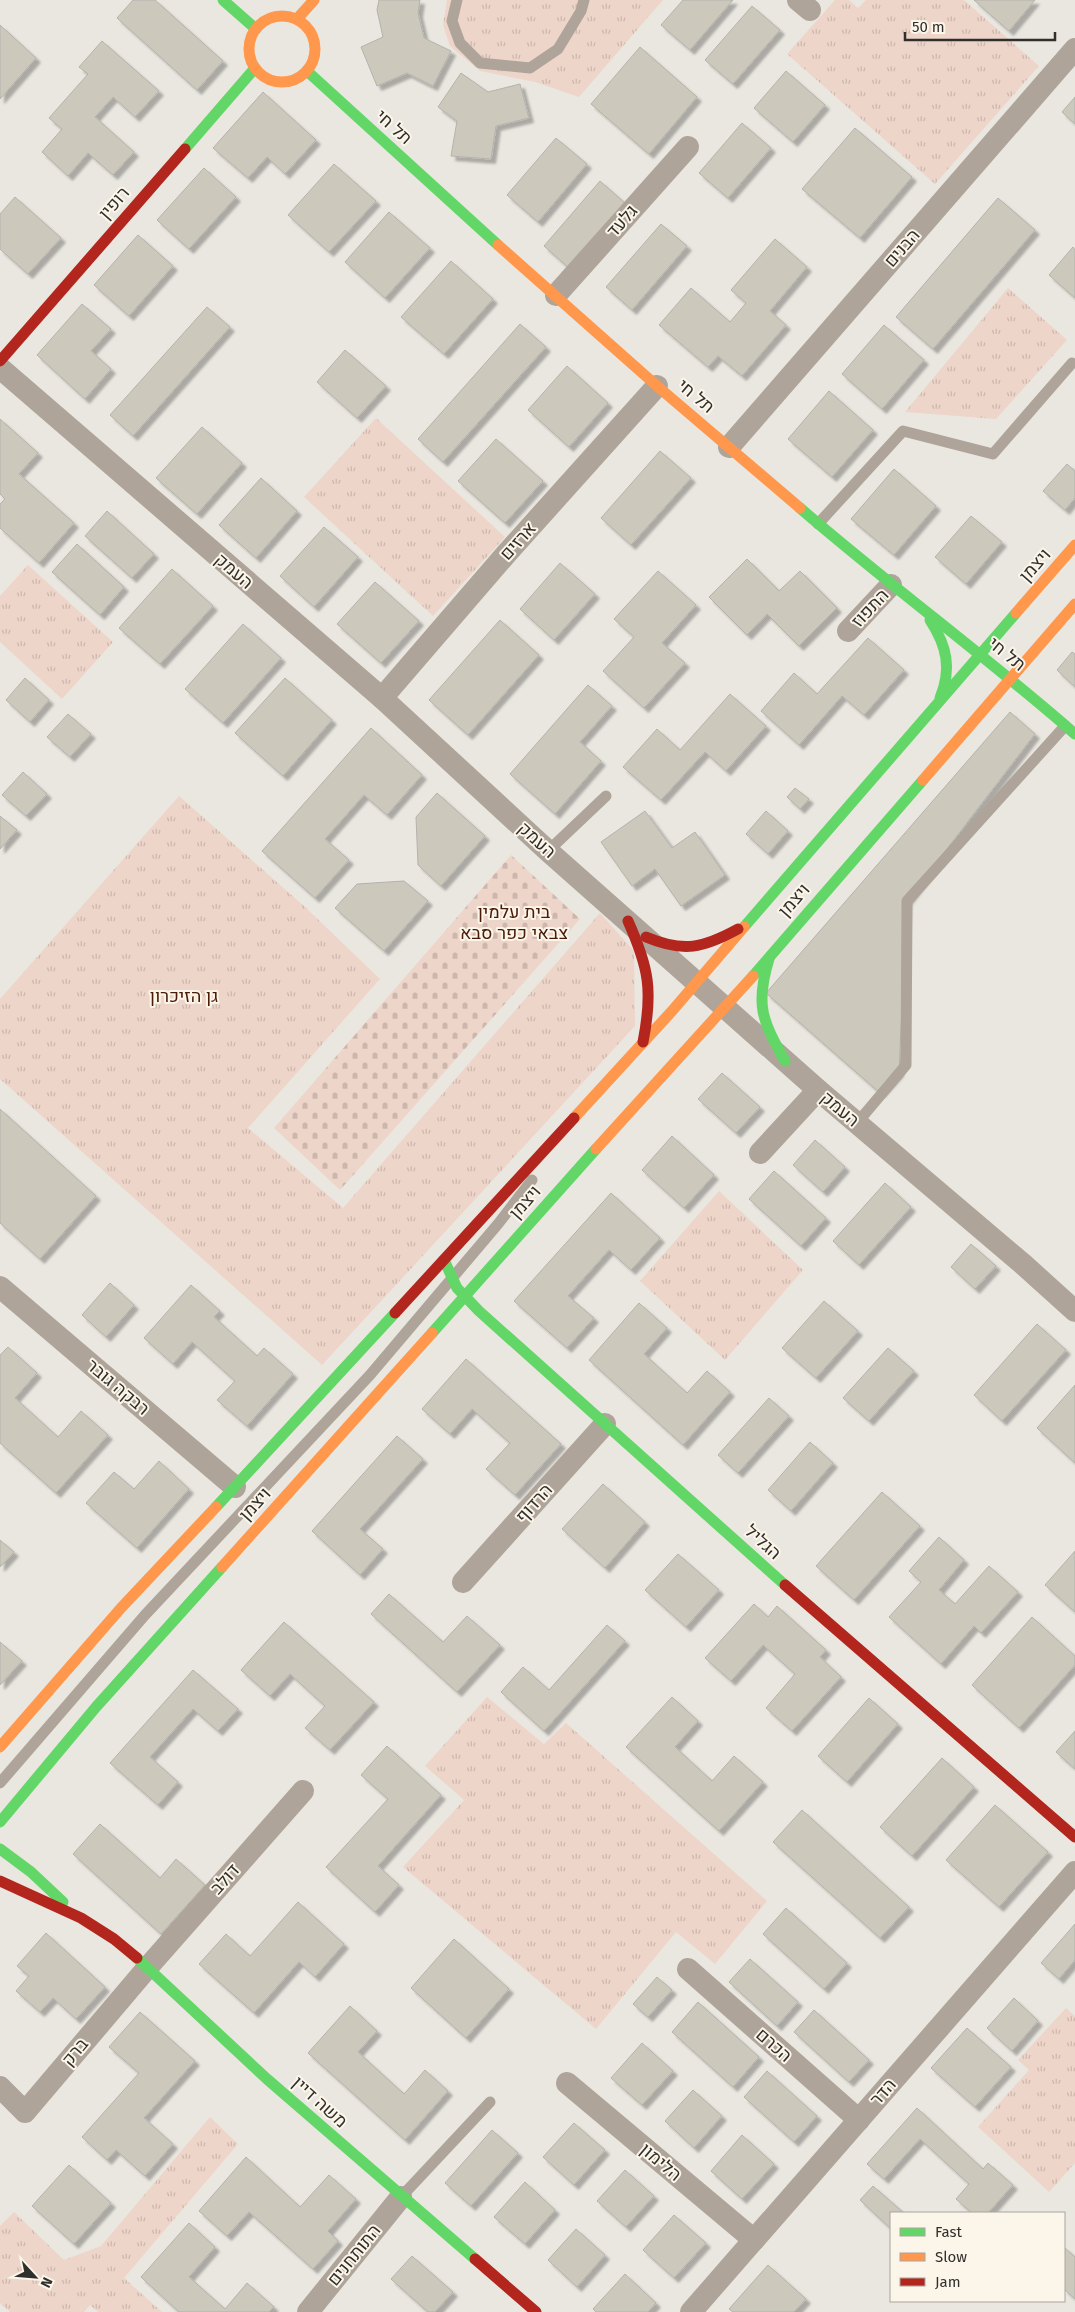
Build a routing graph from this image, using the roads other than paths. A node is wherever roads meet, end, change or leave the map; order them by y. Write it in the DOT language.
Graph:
graph roads {
  1 [pos="223,0"];
  2 [pos="314,0"];
  3 [pos="457,0"];
  4 [pos="584,0"];
  5 [pos="298,19"];
  6 [pos="256,29"];
  7 [pos="1075,49"];
  8 [pos="255,68"];
  9 [pos="307,71"];
  10 [pos="688,146"];
  11 [pos="556,295"];
  12 [pos="0,361"];
  13 [pos="1072,363"];
  14 [pos="0,368"];
  15 [pos="657,386"];
  16 [pos="729,447"];
  17 [pos="818,524"];
  18 [pos="1075,545"];
  19 [pos="891,585"];
  20 [pos="1075,604"];
  21 [pos="923,611"];
  22 [pos="848,631"];
  23 [pos="1032,654"];
  24 [pos="980,655"];
  25 [pos="1034,672"];
  26 [pos="1011,678"];
  27 [pos="1040,690"];
  28 [pos="382,698"];
  29 [pos="936,706"];
  30 [pos="1045,709"];
  31 [pos="1065,726"];
  32 [pos="1075,734"];
  33 [pos="606,796"];
  34 [pos="548,851"];
  35 [pos="628,921"];
  36 [pos="746,925"];
  37 [pos="646,937"];
  38 [pos="772,951"];
  39 [pos="698,983"];
  40 [pos="726,1007"];
  41 [pos="643,1043"];
  42 [pos="785,1061"];
  43 [pos="818,1090"];
  44 [pos="570,1122"];
  45 [pos="857,1123"];
  46 [pos="760,1153"];
  47 [pos="444,1260"];
  48 [pos="451,1279"];
  49 [pos="0,1287"];
  50 [pos="464,1297"];
  51 [pos="1075,1311"];
  52 [pos="370,1375"];
  53 [pos="605,1424"];
  54 [pos="235,1487"];
  55 [pos="463,1582"];
  56 [pos="0,1747"];
  57 [pos="0,1783"];
  58 [pos="303,1791"];
  59 [pos="14,1805"];
  60 [pos="0,1822"];
  61 [pos="12,1828"];
  62 [pos="1075,1837"];
  63 [pos="16,1846"];
  64 [pos="0,1849"];
  65 [pos="31,1872"];
  66 [pos="1075,1872"];
  67 [pos="0,1881"];
  68 [pos="81,1918"];
  69 [pos="148,1967"];
  70 [pos="688,1969"];
  71 [pos="567,2083"];
  72 [pos="0,2087"];
  73 [pos="490,2102"];
  74 [pos="859,2120"];
  75 [pos="401,2197"];
  76 [pos="754,2240"];
  77 [pos="308,2312"];
  78 [pos="536,2312"];
  79 [pos="691,2312"];
  1 -- 6 [label="main road"];
  2 -- 5 [label="main road"];
  3 -- 4 [label="lane"];
  5 -- 6 [label="main road"];
  5 -- 9 [label="main road"];
  6 -- 8 [label="main road"];
  7 -- 16 [label="street, הבנים"];
  8 -- 9 [label="main road"];
  8 -- 12 [label="main road, רופין"];
  9 -- 11 [label="main road, תל חי"];
  10 -- 11 [label="street, גלעד"];
  11 -- 15 [label="main road, תל חי"];
  13 -- 17 [label="lane"];
  14 -- 28 [label="street, העמק"];
  15 -- 16 [label="main road, תל חי"];
  15 -- 28 [label="street, ארזים"];
  16 -- 17 [label="main road, תל חי"];
  17 -- 19 [label="main road, תל חי"];
  18 -- 24 [label="main road, ויצמן"];
  19 -- 21 [label="main road, תל חי"];
  19 -- 22 [label="street, התפוז"];
  20 -- 23 [label="main road, ויצמן"];
  21 -- 24 [label="main road, תל חי"];
  21 -- 29 [label="main road"];
  23 -- 25 [label="main road"];
  23 -- 26 [label="main road, ויצמן"];
  24 -- 26 [label="main road, תל חי"];
  24 -- 29 [label="main road, ויצמן"];
  26 -- 30 [label="main road, תל חי"];
  26 -- 38 [label="main road, ויצמן"];
  27 -- 30 [label="main road"];
  28 -- 34 [label="street, העמק"];
  29 -- 36 [label="main road, ויצמן"];
  30 -- 31 [label="main road, תל חי"];
  31 -- 32 [label="main road, תל חי"];
  31 -- 45 [label="lane"];
  33 -- 34 [label="lane"];
  34 -- 35 [label="street, העמק"];
  35 -- 37 [label="street, העמק"];
  35 -- 41 [label="main road"];
  36 -- 37 [label="main road"];
  36 -- 39 [label="main road, ויצמן"];
  37 -- 39 [label="street, העמק"];
  38 -- 40 [label="main road, ויצמן"];
  38 -- 42 [label="main road"];
  39 -- 40 [label="street, העמק"];
  39 -- 41 [label="main road, ויצמן"];
  40 -- 42 [label="street, העמק"];
  40 -- 50 [label="main road, ויצמן"];
  41 -- 44 [label="main road, ויצמן"];
  42 -- 43 [label="street, העמק"];
  43 -- 45 [label="street, העמק"];
  43 -- 46 [label="street"];
  44 -- 47 [label="main road, ויצמן"];
  44 -- 48 [label="lane"];
  45 -- 51 [label="street, העמק"];
  47 -- 48 [label="main road, הגליל"];
  47 -- 54 [label="main road, ויצמן"];
  48 -- 50 [label="main road, הגליל"];
  48 -- 52 [label="lane"];
  49 -- 54 [label="street, רבקה גובר"];
  50 -- 52 [label="lane"];
  50 -- 53 [label="main road, הגליל"];
  50 -- 59 [label="main road, ויצמן"];
  52 -- 57 [label="lane"];
  53 -- 55 [label="street, הרדוף"];
  53 -- 62 [label="main road, הגליל"];
  54 -- 56 [label="main road, ויצמן"];
  58 -- 69 [label="street, דולב"];
  59 -- 60 [label="main road, ויצמן"];
  59 -- 61 [label="main road"];
  63 -- 65 [label="main road"];
  64 -- 65 [label="main road, משה דיין"];
  65 -- 68 [label="main road, משה דיין"];
  66 -- 74 [label="street, הדר"];
  67 -- 68 [label="main road, משה דיין"];
  68 -- 69 [label="main road, משה דיין"];
  69 -- 72 [label="street, ברק"];
  69 -- 75 [label="main road, משה דיין"];
  70 -- 74 [label="street, הכרם"];
  71 -- 76 [label="street, הלימון"];
  73 -- 75 [label="lane"];
  74 -- 76 [label="street, הדר"];
  75 -- 77 [label="street, התותחנים"];
  75 -- 78 [label="main road, משה דיין"];
  76 -- 79 [label="street, הדר"];
}
